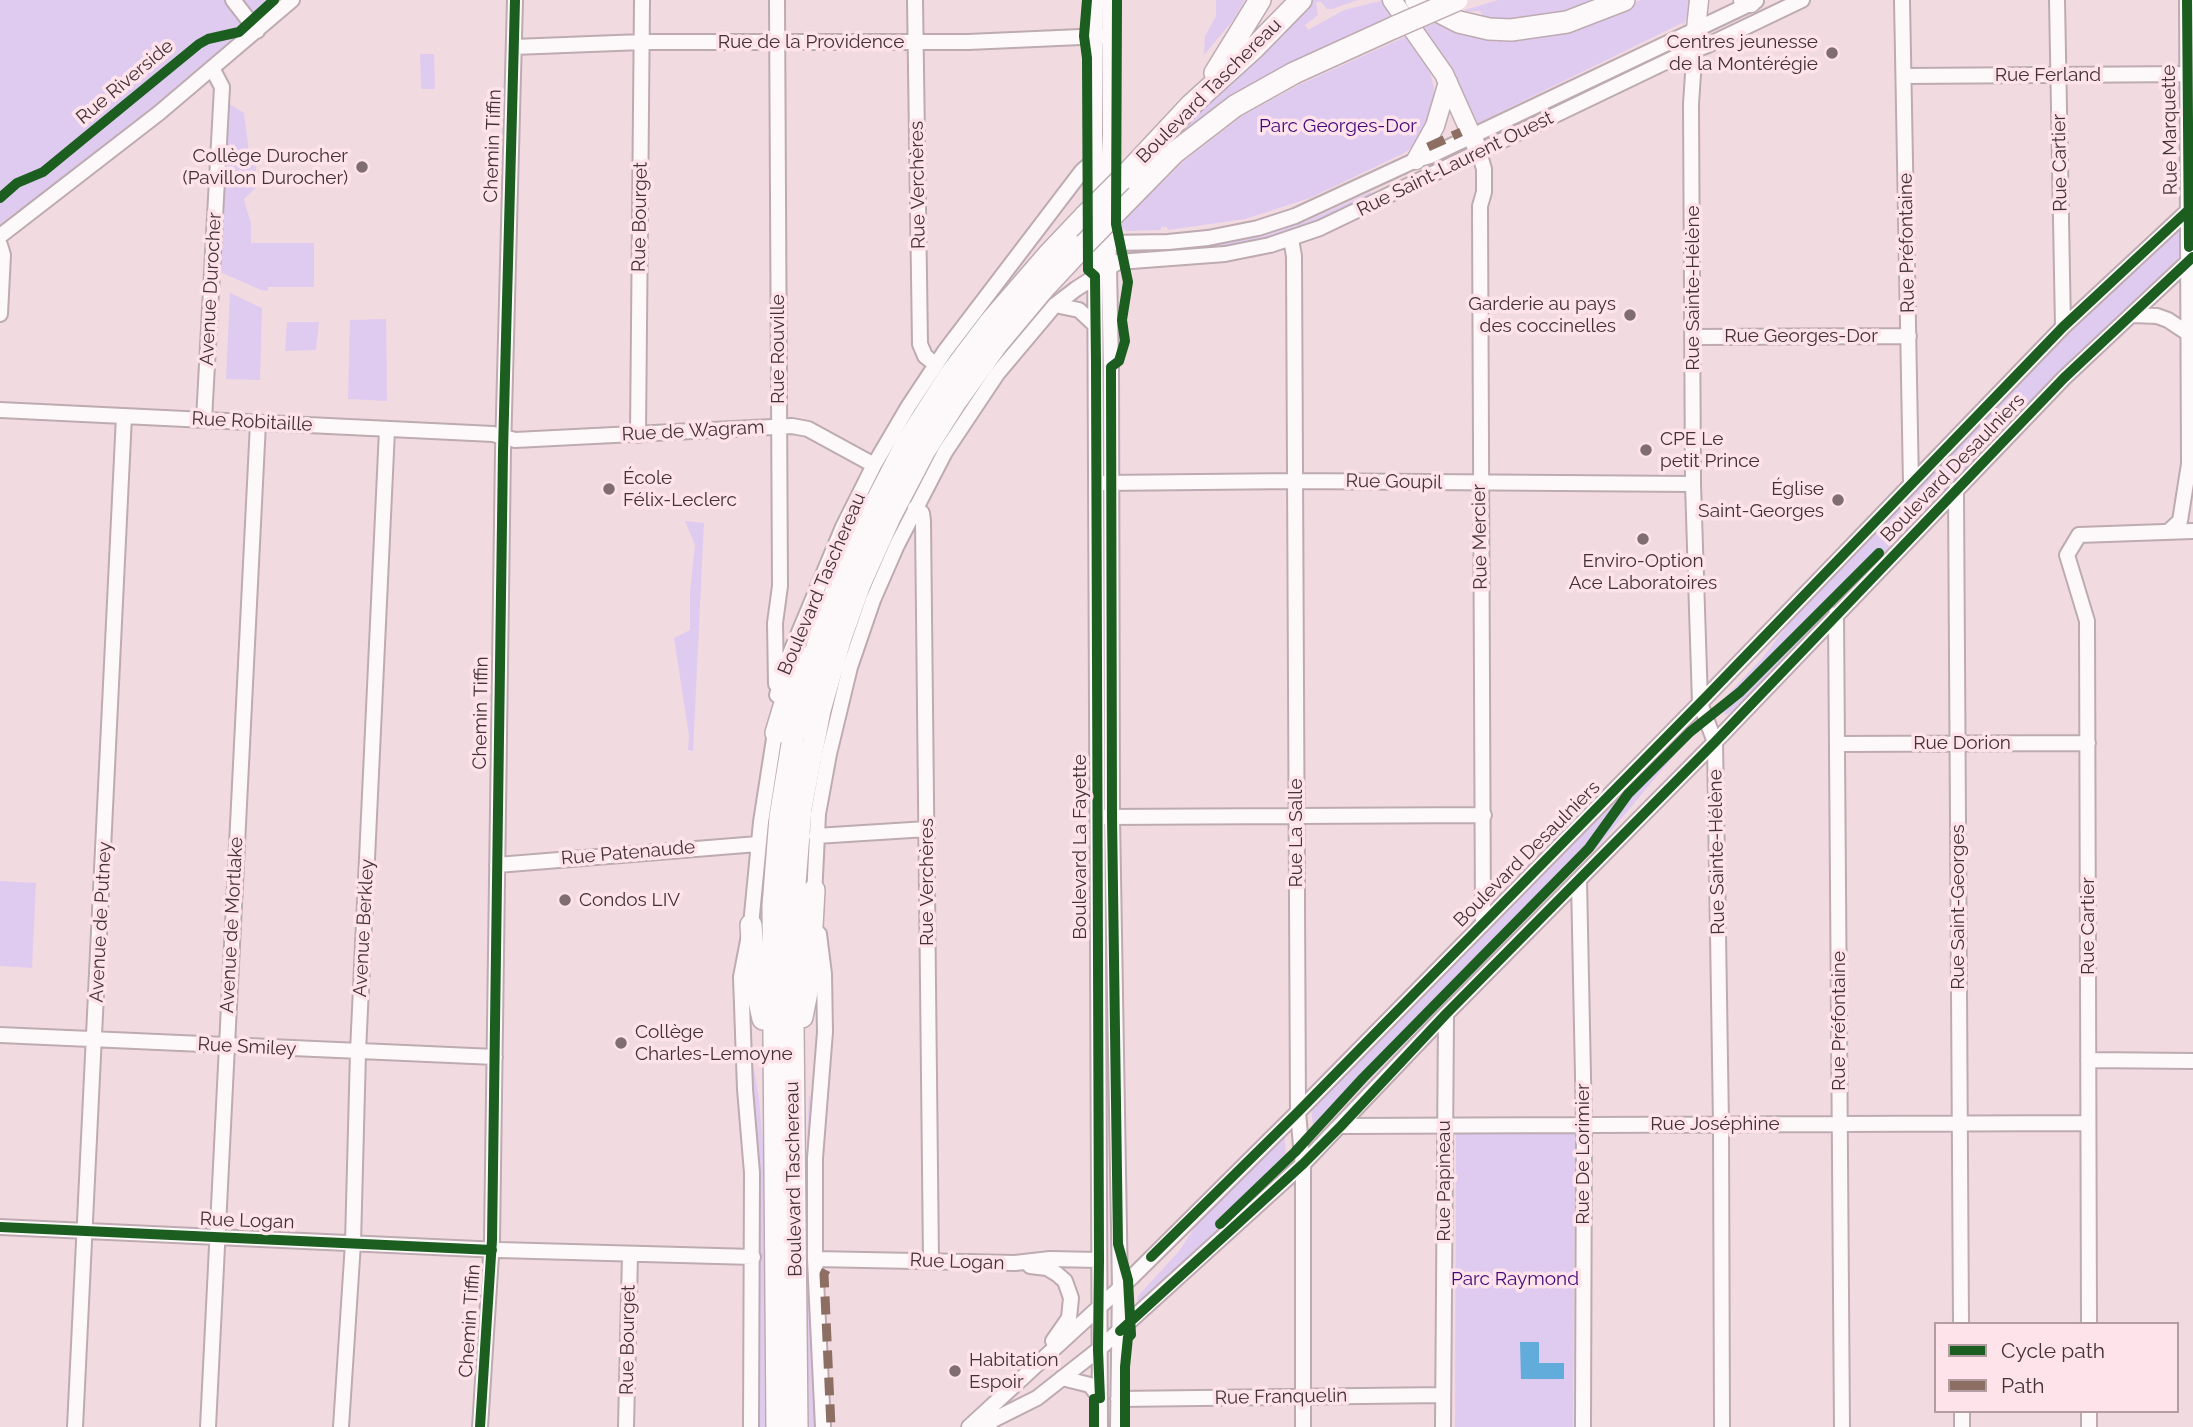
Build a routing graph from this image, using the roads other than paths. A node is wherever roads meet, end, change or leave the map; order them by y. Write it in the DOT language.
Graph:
graph roads {
  1 [pos="233,0"];
  2 [pos="292,0"];
  3 [pos="515,0"];
  4 [pos="642,0"];
  5 [pos="777,0"];
  6 [pos="915,0"];
  7 [pos="1096,0"];
  8 [pos="1109,0"];
  9 [pos="1260,0"];
  10 [pos="1301,0"];
  11 [pos="1392,0"];
  12 [pos="1416,0"];
  13 [pos="1457,0"];
  14 [pos="1624,0"];
  15 [pos="1699,0"];
  16 [pos="1802,0"];
  17 [pos="1902,0"];
  18 [pos="2057,0"];
  19 [pos="2187,0"];
  20 [pos="1750,1"];
  21 [pos="1696,29"];
  22 [pos="257,31"];
  23 [pos="1102,36"];
  24 [pos="778,42"];
  25 [pos="916,42"];
  26 [pos="642,43"];
  27 [pos="514,47"];
  28 [pos="1693,51"];
  29 [pos="212,68"];
  30 [pos="2190,74"];
  31 [pos="2059,75"];
  32 [pos="1904,76"];
  33 [pos="1448,82"];
  34 [pos="1191,105"];
  35 [pos="1476,145"];
  36 [pos="1416,160"];
  37 [pos="1101,162"];
  38 [pos="2191,207"];
  39 [pos="0,236"];
  40 [pos="1291,239"];
  41 [pos="1108,243"];
  42 [pos="0,245"];
  43 [pos="1090,249"];
  44 [pos="2191,259"];
  45 [pos="1109,266"];
  46 [pos="1095,276"];
  47 [pos="1055,305"];
  48 [pos="0,314"];
  49 [pos="2132,315"];
  50 [pos="1095,325"];
  51 [pos="2063,327"];
  52 [pos="2189,334"];
  53 [pos="1909,336"];
  54 [pos="1693,337"];
  55 [pos="935,364"];
  56 [pos="0,410"];
  57 [pos="124,416"];
  58 [pos="204,420"];
  59 [pos="258,423"];
  60 [pos="778,427"];
  61 [pos="387,430"];
  62 [pos="638,435"];
  63 [pos="503,436"];
  64 [pos="874,465"];
  65 [pos="2191,469"];
  66 [pos="1295,481"];
  67 [pos="1103,483"];
  68 [pos="1480,483"];
  69 [pos="1693,484"];
  70 [pos="1911,485"];
  71 [pos="1956,489"];
  72 [pos="915,508"];
  73 [pos="2169,531"];
  74 [pos="2193,531"];
  75 [pos="1836,614"];
  76 [pos="817,647"];
  77 [pos="777,697"];
  78 [pos="1700,703"];
  79 [pos="776,733"];
  80 [pos="1715,741"];
  81 [pos="1956,743"];
  82 [pos="2088,743"];
  83 [pos="1837,744"];
  84 [pos="1296,815"];
  85 [pos="1484,815"];
  86 [pos="1097,817"];
  87 [pos="1112,817"];
  88 [pos="927,829"];
  89 [pos="816,836"];
  90 [pos="758,844"];
  91 [pos="497,865"];
  92 [pos="1579,880"];
  93 [pos="814,890"];
  94 [pos="1483,924"];
  95 [pos="751,925"];
  96 [pos="1446,1014"];
  97 [pos="0,1035"];
  98 [pos="95,1039"];
  99 [pos="1420,1042"];
  100 [pos="226,1046"];
  101 [pos="358,1052"];
  102 [pos="495,1057"];
  103 [pos="773,1060"];
  104 [pos="2088,1060"];
  105 [pos="1444,1061"];
  106 [pos="2193,1061"];
  107 [pos="793,1068"];
  108 [pos="1298,1112"];
  109 [pos="1960,1123"];
  110 [pos="2088,1123"];
  111 [pos="1721,1124"];
  112 [pos="1840,1124"];
  113 [pos="1444,1125"];
  114 [pos="1584,1125"];
  115 [pos="1341,1126"];
  116 [pos="1303,1164"];
  117 [pos="0,1227"];
  118 [pos="85,1232"];
  119 [pos="217,1238"];
  120 [pos="352,1243"];
  121 [pos="1118,1244"];
  122 [pos="492,1250"];
  123 [pos="630,1254"];
  124 [pos="753,1257"];
  125 [pos="1151,1257"];
  126 [pos="816,1259"];
  127 [pos="1099,1260"];
  128 [pos="931,1261"];
  129 [pos="1015,1263"];
  130 [pos="1120,1288"];
  131 [pos="1098,1308"];
  132 [pos="1961,1322"];
  133 [pos="2089,1322"];
  134 [pos="1120,1331"];
  135 [pos="1098,1350"];
  136 [pos="1043,1356"];
  137 [pos="1062,1378"];
  138 [pos="1443,1395"];
  139 [pos="1303,1397"];
  140 [pos="1100,1398"];
  141 [pos="1118,1399"];
  142 [pos="75,1427"];
  143 [pos="208,1427"];
  144 [pos="341,1427"];
  145 [pos="480,1427"];
  146 [pos="626,1427"];
  147 [pos="751,1427"];
  148 [pos="778,1427"];
  149 [pos="797,1427"];
  150 [pos="823,1427"];
  151 [pos="968,1427"];
  152 [pos="986,1427"];
  153 [pos="1100,1427"];
  154 [pos="1118,1427"];
  155 [pos="1303,1427"];
  156 [pos="1443,1427"];
  157 [pos="1583,1427"];
  158 [pos="1722,1427"];
  159 [pos="1842,1427"];
  1 -- 22 [label="street"];
  2 -- 22 [label="street"];
  3 -- 27 [label="street, Chemin Tiffin"];
  4 -- 26 [label="street, Rue Bourget"];
  5 -- 24 [label="street, Rue Rouville"];
  6 -- 25 [label="street, Rue Verchères"];
  7 -- 23 [label="street, Boulevard La Fayette"];
  8 -- 23 [label="street, Boulevard La Fayette"];
  9 -- 34 [label="highway"];
  10 -- 34 [label="highway, Boulevard Taschereau"];
  11 -- 33 [label="main road"];
  12 -- 14 [label="highway"];
  13 -- 43 [label="highway, Boulevard Taschereau, bridge"];
  15 -- 21 [label="main road"];
  16 -- 28 [label="street, Rue Saint-Laurent Ouest"];
  17 -- 32 [label="street, Rue Préfontaine"];
  18 -- 31 [label="street, Rue Cartier"];
  19 -- 30 [label="street, Rue Marquette"];
  20 -- 21 [label="street, Rue Saint-Laurent Ouest"];
  21 -- 28 [label="street, Rue Sainte-Hélène"];
  21 -- 35 [label="street, Rue Saint-Laurent Ouest"];
  22 -- 29 [label="street"];
  23 -- 25 [label="street, Rue de la Providence"];
  23 -- 37 [label="street, Boulevard La Fayette"];
  24 -- 25 [label="street, Rue de la Providence"];
  24 -- 26 [label="street, Rue de la Providence"];
  24 -- 60 [label="street, Rue Rouville"];
  25 -- 55 [label="street, Rue Verchères"];
  26 -- 27 [label="street, Rue de la Providence"];
  26 -- 62 [label="street, Rue Bourget"];
  27 -- 63 [label="street, Chemin Tiffin"];
  28 -- 35 [label="street, Rue Saint-Laurent Ouest"];
  28 -- 54 [label="street, Rue Sainte-Hélène"];
  29 -- 39 [label="street"];
  29 -- 58 [label="street, Avenue Durocher"];
  30 -- 31 [label="street, Rue Ferland"];
  30 -- 38 [label="street, Rue Marquette"];
  31 -- 32 [label="street, Rue Ferland"];
  31 -- 51 [label="street, Rue Cartier"];
  32 -- 53 [label="street, Rue Préfontaine"];
  33 -- 35 [label="main road"];
  33 -- 36 [label="main road"];
  34 -- 76 [label="highway, Boulevard Taschereau, bridge"];
  35 -- 36 [label="street, Rue Saint-Laurent Ouest"];
  35 -- 40 [label="street, Rue Saint-Laurent Ouest"];
  35 -- 68 [label="street, Rue Mercier"];
  36 -- 41 [label="street, Rue Saint-Laurent Ouest"];
  37 -- 41 [label="street, Boulevard La Fayette"];
  37 -- 43 [label="street, Boulevard La Fayette"];
  37 -- 55 [label="street, Boulevard Taschereau"];
  38 -- 44 [label="street, Rue Marquette"];
  38 -- 51 [label="street, Boulevard Desaulniers"];
  40 -- 45 [label="street, Rue Saint-Laurent Ouest"];
  40 -- 66 [label="street, Rue La Salle"];
  41 -- 43 [label="street"];
  41 -- 45 [label="street, Boulevard La Fayette"];
  42 -- 48 [label="street"];
  43 -- 46 [label="street, Boulevard La Fayette"];
  43 -- 107 [label="highway, Boulevard Taschereau"];
  44 -- 49 [label="street, Boulevard Desaulniers"];
  44 -- 52 [label="street, Rue Marquette"];
  45 -- 46 [label="street, Rue Saint-Laurent Ouest"];
  45 -- 67 [label="street, Boulevard La Fayette"];
  46 -- 47 [label="street, Boulevard Taschereau"];
  46 -- 50 [label="street, Boulevard La Fayette"];
  47 -- 50 [label="street"];
  47 -- 72 [label="street, Boulevard Taschereau"];
  49 -- 52 [label="street"];
  49 -- 71 [label="street, Boulevard Desaulniers"];
  50 -- 67 [label="street, Boulevard La Fayette"];
  51 -- 70 [label="street, Boulevard Desaulniers"];
  52 -- 65 [label="street, Rue Marquette"];
  53 -- 54 [label="street, Rue Georges-Dor"];
  53 -- 70 [label="street, Rue Préfontaine"];
  54 -- 69 [label="street, Rue Sainte-Hélène"];
  55 -- 64 [label="street, Boulevard Taschereau"];
  56 -- 57 [label="street, Rue Robitaille"];
  57 -- 58 [label="street, Rue Robitaille"];
  57 -- 98 [label="street, Avenue de Putney"];
  58 -- 59 [label="street, Rue Robitaille"];
  59 -- 61 [label="street, Rue Robitaille"];
  59 -- 100 [label="street, Avenue de Mortlake"];
  60 -- 62 [label="street, Rue de Wagram"];
  60 -- 64 [label="street, Rue de Wagram"];
  60 -- 77 [label="street, Rue Rouville"];
  61 -- 63 [label="street, Rue Robitaille"];
  61 -- 101 [label="street, Avenue Berkley"];
  62 -- 63 [label="street, Rue de Wagram"];
  63 -- 91 [label="street, Chemin Tiffin"];
  64 -- 77 [label="street, Boulevard Taschereau"];
  65 -- 73 [label="street, Rue Marquette"];
  66 -- 67 [label="street, Rue Goupil"];
  66 -- 68 [label="street, Rue Goupil"];
  66 -- 84 [label="street, Rue La Salle"];
  67 -- 86 [label="street, Boulevard La Fayette"];
  67 -- 87 [label="street, Boulevard La Fayette"];
  68 -- 69 [label="street, Rue Goupil"];
  68 -- 85 [label="street, Rue Mercier"];
  69 -- 78 [label="street, Rue Sainte-Hélène"];
  70 -- 78 [label="street, Boulevard Desaulniers"];
  71 -- 75 [label="street, Boulevard Desaulniers"];
  71 -- 81 [label="street, Rue Saint-Georges"];
  72 -- 88 [label="street, Rue Verchères"];
  72 -- 89 [label="street, Boulevard Taschereau"];
  73 -- 74 [label="street"];
  73 -- 82 [label="street, Rue Cartier"];
  75 -- 80 [label="street, Boulevard Desaulniers"];
  75 -- 83 [label="street, Rue Préfontaine"];
  76 -- 79 [label="highway"];
  76 -- 103 [label="highway, Boulevard Taschereau"];
  77 -- 79 [label="street, Boulevard Taschereau"];
  78 -- 80 [label="street, Rue Sainte-Hélène"];
  78 -- 94 [label="street, Boulevard Desaulniers"];
  79 -- 90 [label="street, Boulevard Taschereau"];
  80 -- 92 [label="street, Boulevard Desaulniers"];
  80 -- 111 [label="street, Rue Sainte-Hélène"];
  81 -- 82 [label="street, Rue Dorion"];
  81 -- 83 [label="street, Rue Dorion"];
  81 -- 109 [label="street, Rue Saint-Georges"];
  82 -- 104 [label="street, Rue Cartier"];
  83 -- 112 [label="street, Rue Préfontaine"];
  84 -- 85 [label="street"];
  84 -- 87 [label="street"];
  84 -- 108 [label="street, Rue La Salle"];
  85 -- 94 [label="street, Rue Mercier"];
  86 -- 87 [label="street"];
  86 -- 127 [label="street, Boulevard La Fayette"];
  87 -- 121 [label="street, Boulevard La Fayette"];
  88 -- 89 [label="street"];
  88 -- 128 [label="street, Rue Verchères"];
  89 -- 93 [label="street, Boulevard Taschereau"];
  90 -- 91 [label="street, Rue Patenaude"];
  90 -- 95 [label="street, Boulevard Taschereau"];
  91 -- 102 [label="street, Chemin Tiffin"];
  92 -- 96 [label="street, Boulevard Desaulniers"];
  92 -- 114 [label="street, Rue De Lorimier"];
  93 -- 107 [label="highway"];
  93 -- 126 [label="street, Boulevard Taschereau"];
  94 -- 108 [label="street, Boulevard Desaulniers"];
  95 -- 103 [label="highway"];
  95 -- 124 [label="street, Boulevard Taschereau"];
  96 -- 99 [label="street, Boulevard Desaulniers"];
  96 -- 105 [label="street, Rue Papineau"];
  97 -- 98 [label="street, Rue Smiley"];
  98 -- 100 [label="street, Rue Smiley"];
  98 -- 118 [label="street, Avenue de Putney"];
  99 -- 105 [label="street"];
  99 -- 115 [label="street, Boulevard Desaulniers"];
  100 -- 101 [label="street, Rue Smiley"];
  100 -- 119 [label="street, Avenue de Mortlake"];
  101 -- 102 [label="street, Rue Smiley"];
  101 -- 120 [label="street, Avenue Berkley"];
  102 -- 122 [label="street, Chemin Tiffin"];
  103 -- 148 [label="highway, Boulevard Taschereau"];
  104 -- 106 [label="street"];
  104 -- 110 [label="street, Rue Cartier"];
  105 -- 113 [label="street, Rue Papineau"];
  107 -- 149 [label="highway, Boulevard Taschereau"];
  108 -- 116 [label="street, Rue La Salle"];
  108 -- 125 [label="street, Boulevard Desaulniers"];
  109 -- 110 [label="street, Rue Joséphine"];
  109 -- 112 [label="street, Rue Joséphine"];
  109 -- 132 [label="street, Rue Saint-Georges"];
  110 -- 133 [label="street, Rue Cartier"];
  111 -- 112 [label="street, Rue Joséphine"];
  111 -- 114 [label="street, Rue Joséphine"];
  111 -- 158 [label="street, Rue Sainte-Hélène"];
  112 -- 159 [label="street, Rue Préfontaine"];
  113 -- 114 [label="street, Rue Joséphine"];
  113 -- 115 [label="street, Rue Joséphine"];
  113 -- 138 [label="street, Rue Papineau"];
  114 -- 157 [label="street, Rue De Lorimier"];
  115 -- 116 [label="street, Boulevard Desaulniers"];
  116 -- 134 [label="street, Boulevard Desaulniers"];
  116 -- 139 [label="street, Rue La Salle"];
  117 -- 118 [label="street, Rue Logan"];
  118 -- 119 [label="street, Rue Logan"];
  118 -- 142 [label="street, Avenue de Putney"];
  119 -- 120 [label="street, Rue Logan"];
  119 -- 143 [label="street, Avenue de Mortlake"];
  120 -- 122 [label="street, Rue Logan"];
  120 -- 144 [label="street, Avenue Berkley"];
  121 -- 125 [label="street"];
  121 -- 130 [label="street, Boulevard La Fayette"];
  122 -- 123 [label="street, Rue Logan"];
  122 -- 145 [label="street, Chemin Tiffin"];
  123 -- 124 [label="street, Rue Logan"];
  123 -- 146 [label="street, Rue Bourget"];
  124 -- 147 [label="street, Boulevard Taschereau"];
  125 -- 130 [label="street, Boulevard Desaulniers"];
  126 -- 128 [label="street, Rue Logan"];
  126 -- 150 [label="street, Boulevard Taschereau"];
  127 -- 129 [label="street, Rue Logan"];
  127 -- 131 [label="street, Boulevard La Fayette"];
  128 -- 129 [label="street, Rue Logan"];
  129 -- 136 [label="street"];
  130 -- 131 [label="street, Boulevard Desaulniers"];
  130 -- 134 [label="street, Boulevard La Fayette"];
  131 -- 135 [label="street, Boulevard La Fayette"];
  131 -- 136 [label="street, Boulevard Desaulniers"];
  134 -- 135 [label="street, Boulevard Desaulniers"];
  134 -- 141 [label="street, Boulevard La Fayette"];
  135 -- 137 [label="street, Boulevard Desaulniers"];
  135 -- 140 [label="street, Boulevard La Fayette"];
  136 -- 151 [label="street, Boulevard Desaulniers"];
  137 -- 140 [label="street"];
  137 -- 152 [label="street, Boulevard Desaulniers"];
  138 -- 139 [label="street, Rue Franquelin"];
  138 -- 156 [label="street, Rue Papineau"];
  139 -- 141 [label="street, Rue Franquelin"];
  139 -- 155 [label="street, Rue La Salle"];
  140 -- 153 [label="street, Boulevard La Fayette"];
  141 -- 154 [label="street, Boulevard La Fayette"];
}
